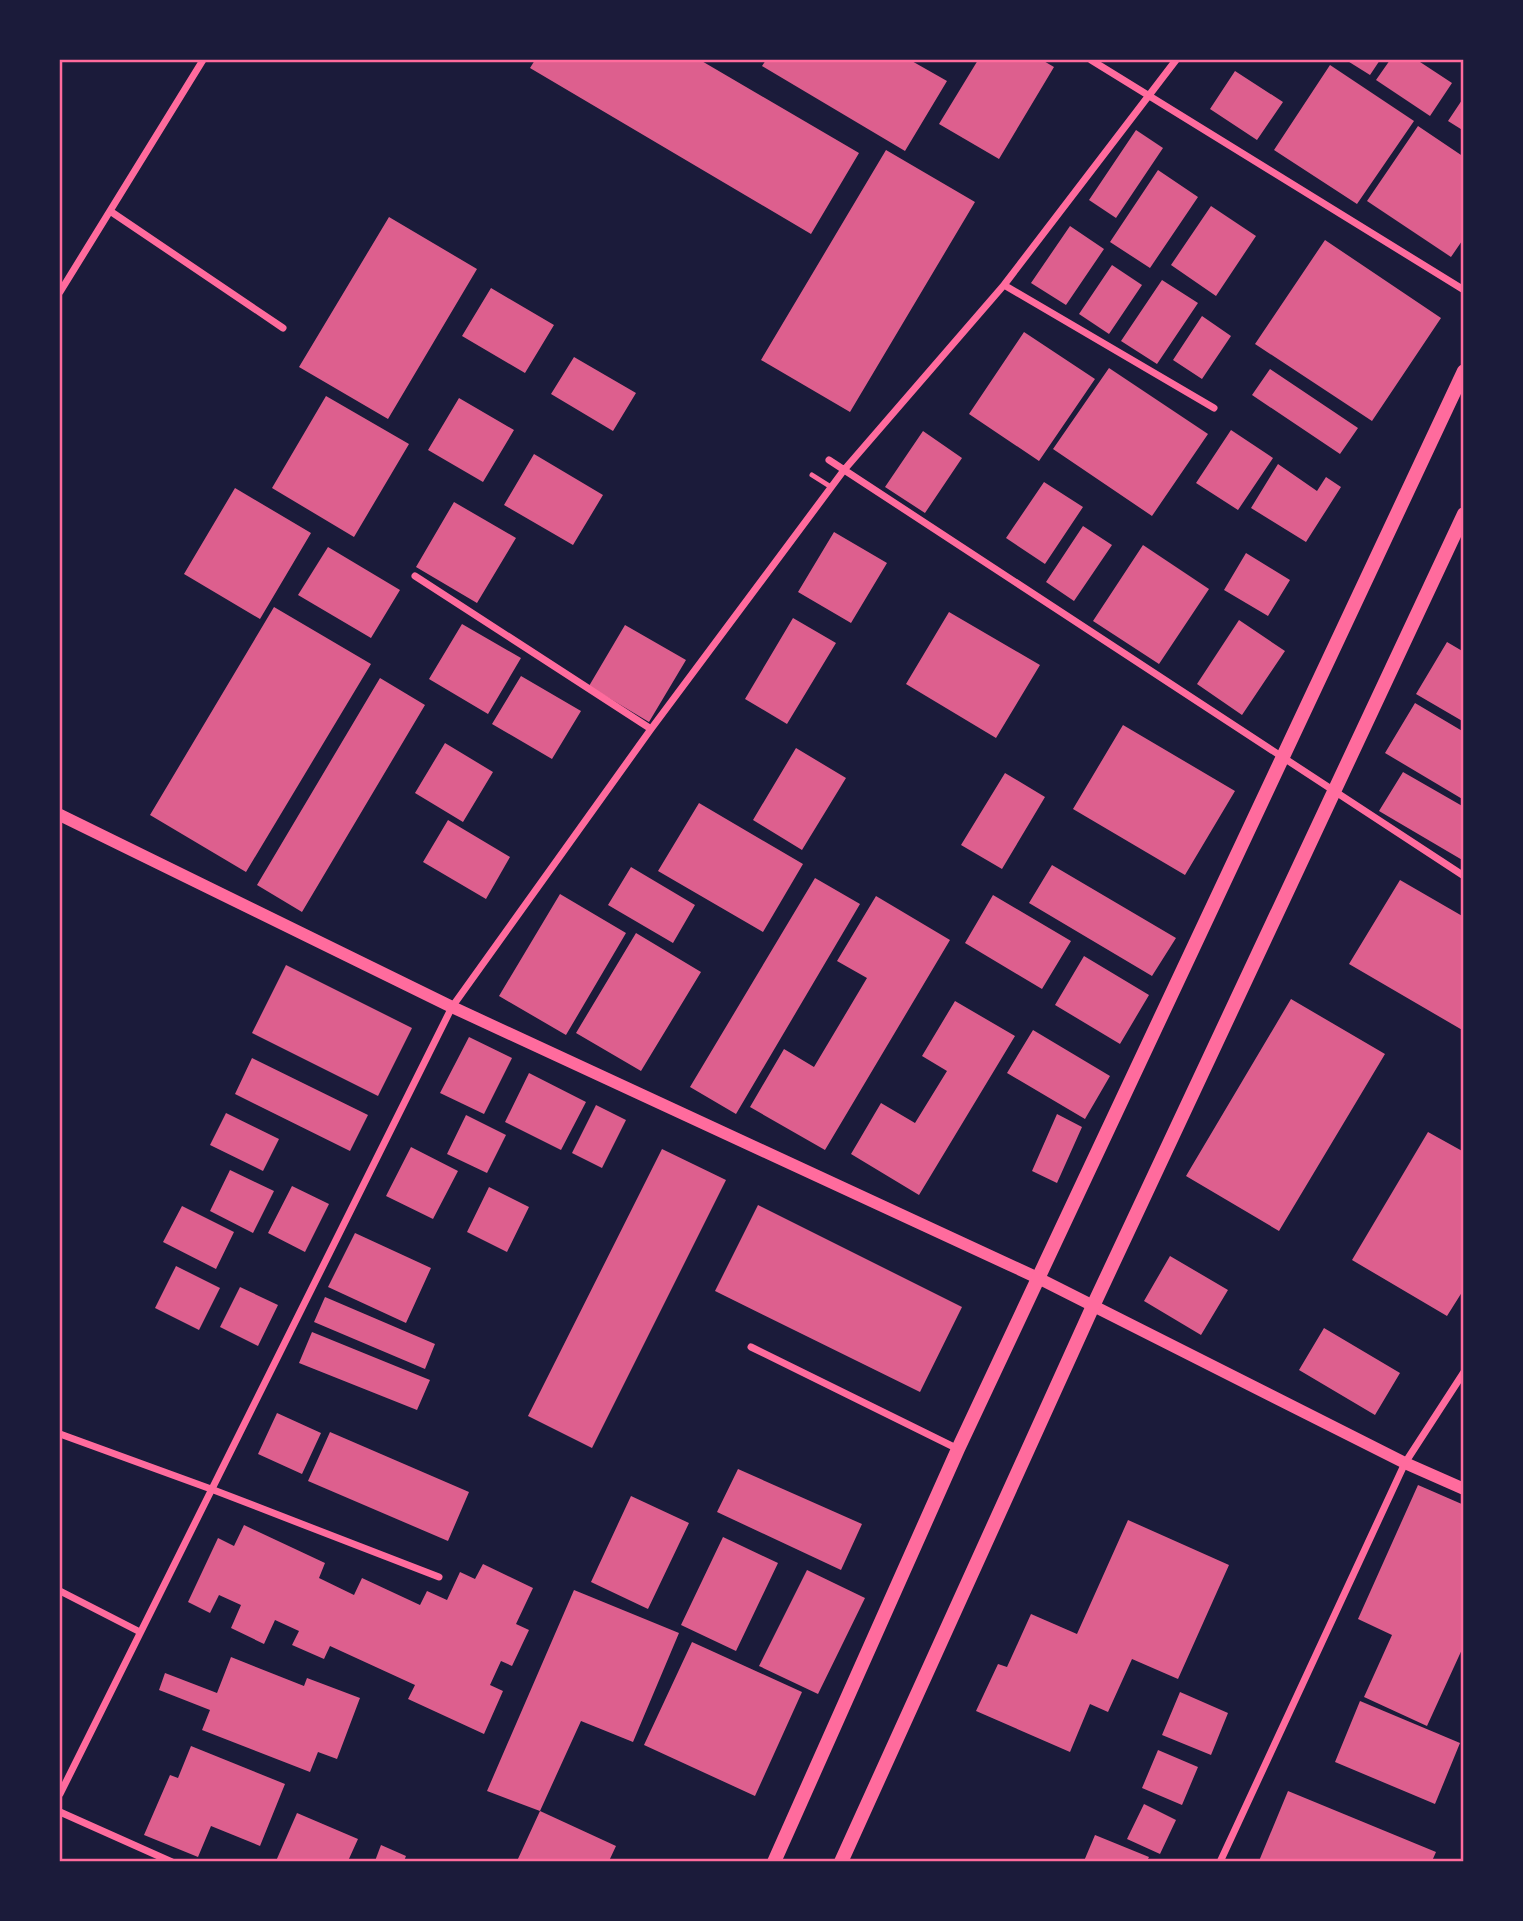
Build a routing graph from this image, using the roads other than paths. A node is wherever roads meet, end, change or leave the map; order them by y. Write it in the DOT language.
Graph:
graph roads {
  1 [pos="203,60"];
  2 [pos="1091,60"];
  3 [pos="1176,60"];
  4 [pos="1148,97"];
  5 [pos="110,211"];
  6 [pos="1004,285"];
  7 [pos="1464,290"];
  8 [pos="60,292"];
  9 [pos="283,328"];
  10 [pos="1464,372"];
  11 [pos="1214,408"];
  12 [pos="828,460"];
  13 [pos="844,470"];
  14 [pos="812,475"];
  15 [pos="831,487"];
  16 [pos="1464,514"];
  17 [pos="415,576"];
  18 [pos="651,729"];
  19 [pos="1283,759"];
  20 [pos="1335,791"];
  21 [pos="60,815"];
  22 [pos="1464,876"];
  23 [pos="452,1007"];
  24 [pos="1038,1278"];
  25 [pos="1093,1306"];
  26 [pos="751,1347"];
  27 [pos="1464,1372"];
  28 [pos="60,1434"];
  29 [pos="958,1449"];
  30 [pos="1405,1463"];
  31 [pos="211,1489"];
  32 [pos="1464,1489"];
  33 [pos="439,1577"];
  34 [pos="60,1591"];
  35 [pos="140,1632"];
  36 [pos="60,1794"];
  37 [pos="60,1812"];
  38 [pos="172,1861"];
  39 [pos="774,1861"];
  40 [pos="841,1861"];
  41 [pos="1220,1861"];
  1 -- 5 [label="street"];
  2 -- 4 [label="street"];
  3 -- 4 [label="street"];
  4 -- 6 [label="street"];
  4 -- 7 [label="street"];
  5 -- 8 [label="street"];
  5 -- 9 [label="street"];
  6 -- 11 [label="street"];
  6 -- 13 [label="street"];
  10 -- 19 [label="main road"];
  12 -- 13 [label="street"];
  13 -- 15 [label="street"];
  13 -- 19 [label="street"];
  14 -- 15 [label="lane"];
  15 -- 18 [label="street"];
  16 -- 20 [label="main road"];
  17 -- 18 [label="street"];
  18 -- 23 [label="street"];
  19 -- 20 [label="street"];
  19 -- 24 [label="main road"];
  20 -- 22 [label="street"];
  20 -- 25 [label="main road"];
  21 -- 23 [label="street"];
  23 -- 24 [label="street"];
  23 -- 31 [label="street"];
  24 -- 25 [label="street"];
  24 -- 29 [label="main road"];
  25 -- 30 [label="street"];
  25 -- 40 [label="main road"];
  26 -- 29 [label="street"];
  27 -- 30 [label="street"];
  28 -- 31 [label="street"];
  29 -- 39 [label="main road"];
  30 -- 32 [label="street"];
  30 -- 41 [label="street"];
  31 -- 33 [label="street"];
  31 -- 35 [label="street"];
  34 -- 35 [label="street"];
  35 -- 36 [label="street"];
  37 -- 38 [label="street"];
}
